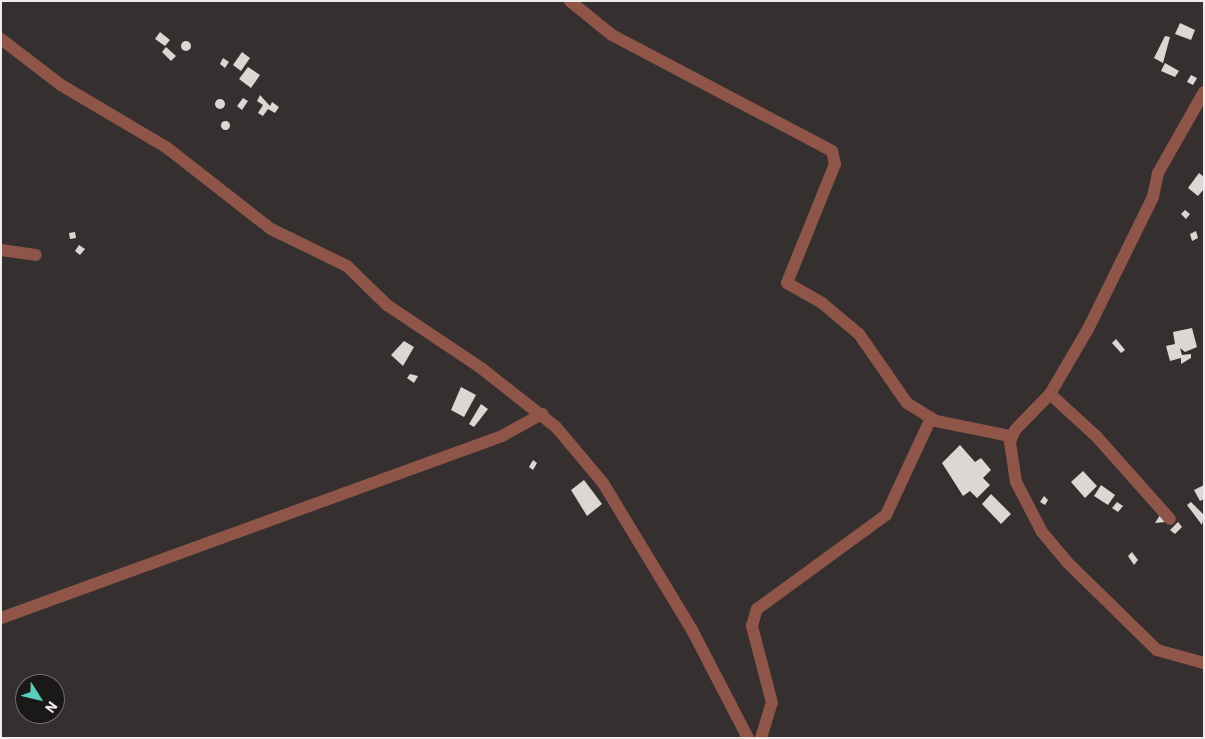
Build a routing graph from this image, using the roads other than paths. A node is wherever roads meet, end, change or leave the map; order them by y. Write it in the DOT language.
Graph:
graph roads {
  1 [pos="570,1"];
  2 [pos="1,40"];
  3 [pos="1204,92"];
  4 [pos="1,250"];
  5 [pos="36,255"];
  6 [pos="1050,394"];
  7 [pos="542,414"];
  8 [pos="931,418"];
  9 [pos="1010,436"];
  10 [pos="1170,520"];
  11 [pos="1,618"];
  12 [pos="1204,663"];
  13 [pos="748,738"];
  14 [pos="761,738"];
  1 -- 8 [label="street"];
  2 -- 7 [label="street"];
  3 -- 6 [label="street"];
  4 -- 5 [label="street"];
  6 -- 9 [label="street"];
  6 -- 10 [label="street"];
  7 -- 11 [label="street"];
  7 -- 13 [label="street"];
  8 -- 9 [label="street"];
  8 -- 14 [label="street"];
  9 -- 12 [label="street"];
}
